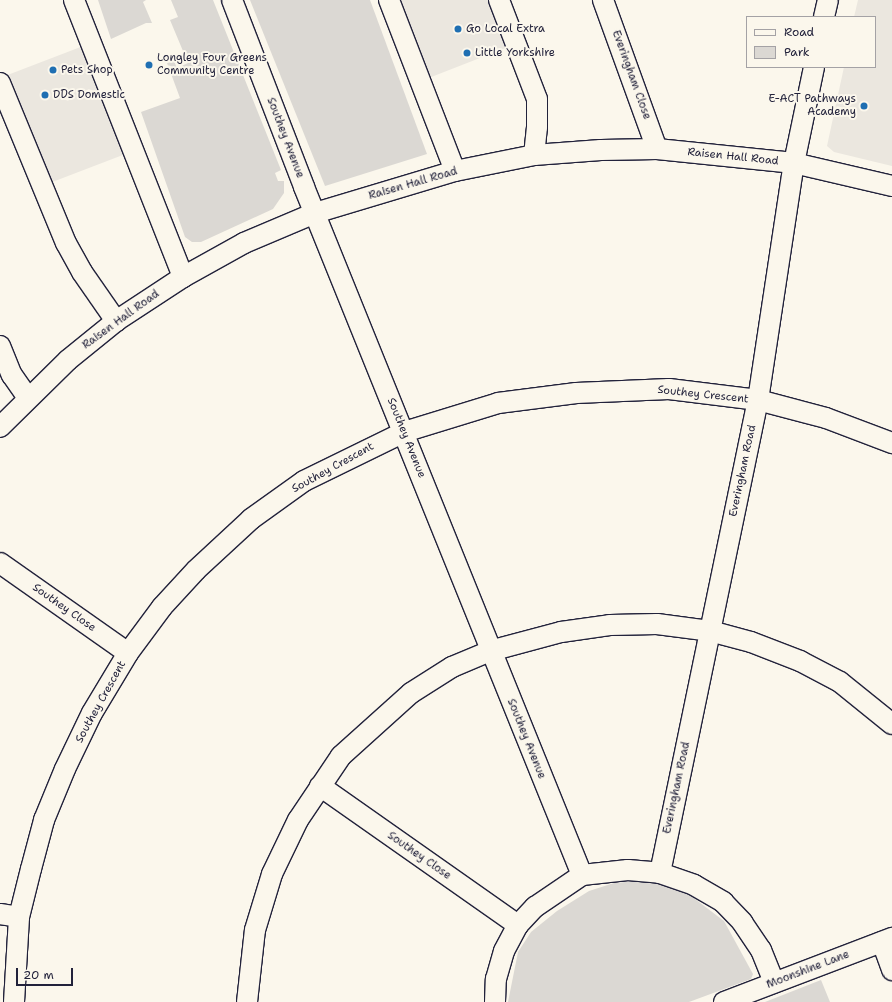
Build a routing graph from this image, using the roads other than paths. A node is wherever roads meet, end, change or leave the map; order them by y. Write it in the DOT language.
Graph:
graph roads {
  1 [pos="74,0"];
  2 [pos="232,0"];
  3 [pos="389,0"];
  4 [pos="499,0"];
  5 [pos="603,0"];
  6 [pos="828,0"];
  7 [pos="824,16"];
  8 [pos="814,68"];
  9 [pos="0,83"];
  10 [pos="657,150"];
  11 [pos="534,155"];
  12 [pos="794,163"];
  13 [pos="456,172"];
  14 [pos="892,186"];
  15 [pos="315,213"];
  16 [pos="183,277"];
  17 [pos="116,321"];
  18 [pos="0,346"];
  19 [pos="28,398"];
  20 [pos="758,400"];
  21 [pos="0,427"];
  22 [pos="404,432"];
  23 [pos="892,443"];
  24 [pos="0,563"];
  25 [pos="710,631"];
  26 [pos="490,650"];
  27 [pos="128,653"];
  28 [pos="892,724"];
  29 [pos="320,786"];
  30 [pos="660,873"];
  31 [pos="582,875"];
  32 [pos="0,914"];
  33 [pos="19,917"];
  34 [pos="518,926"];
  35 [pos="887,940"];
  36 [pos="892,970"];
  37 [pos="774,983"];
  38 [pos="14,1002"];
  39 [pos="247,1002"];
  40 [pos="495,1002"];
  41 [pos="724,1002"];
  1 -- 16 [label="street"];
  2 -- 15 [label="street, Southey Avenue"];
  3 -- 13 [label="street"];
  4 -- 11 [label="street"];
  5 -- 10 [label="street, Everingham Close"];
  6 -- 7 [label="street"];
  8 -- 12 [label="street, Everingham Road"];
  9 -- 17 [label="street"];
  10 -- 11 [label="street, Raisen Hall Road"];
  10 -- 12 [label="street, Raisen Hall Road"];
  11 -- 13 [label="street, Raisen Hall Road"];
  12 -- 14 [label="street, Raisen Hall Road"];
  12 -- 20 [label="street, Everingham Road"];
  13 -- 15 [label="street, Raisen Hall Road"];
  15 -- 16 [label="street, Raisen Hall Road"];
  15 -- 22 [label="street, Southey Avenue"];
  16 -- 17 [label="street, Raisen Hall Road"];
  17 -- 19 [label="street, Raisen Hall Road"];
  18 -- 19 [label="street"];
  19 -- 21 [label="street, Raisen Hall Road"];
  20 -- 22 [label="street, Southey Crescent"];
  20 -- 23 [label="street, Southey Crescent"];
  20 -- 25 [label="street, Everingham Road"];
  22 -- 26 [label="street, Southey Avenue"];
  22 -- 27 [label="street, Southey Crescent"];
  24 -- 27 [label="street, Southey Close"];
  25 -- 26 [label="street"];
  25 -- 28 [label="street"];
  25 -- 30 [label="street, Everingham Road"];
  26 -- 29 [label="street"];
  26 -- 31 [label="street, Southey Avenue"];
  27 -- 33 [label="street, Southey Crescent"];
  29 -- 34 [label="street, Southey Close"];
  29 -- 39 [label="street"];
  30 -- 31 [label="street"];
  30 -- 37 [label="street"];
  31 -- 34 [label="street"];
  32 -- 33 [label="street"];
  33 -- 38 [label="street, Southey Crescent"];
  34 -- 40 [label="street"];
  35 -- 36 [label="street"];
  35 -- 37 [label="street, Moonshine Lane"];
  37 -- 41 [label="street, Moonshine Lane"];
}
